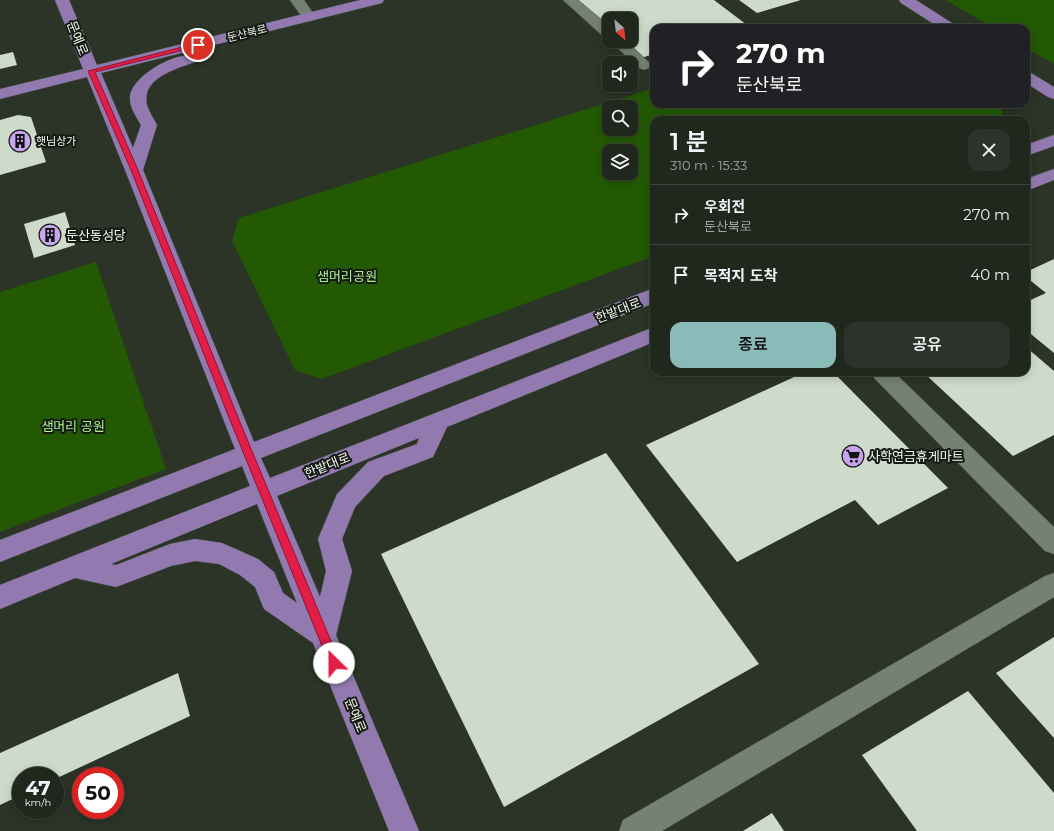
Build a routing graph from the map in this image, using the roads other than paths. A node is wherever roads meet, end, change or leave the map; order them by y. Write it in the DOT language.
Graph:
graph roads {
  1 [pos="62,0"];
  2 [pos="297,0"];
  3 [pos="377,0"];
  4 [pos="570,0"];
  5 [pos="906,0"];
  6 [pos="309,17"];
  7 [pos="944,24"];
  8 [pos="602,28"];
  9 [pos="254,31"];
  10 [pos="625,48"];
  11 [pos="644,65"];
  12 [pos="92,71"];
  13 [pos="1030,79"];
  14 [pos="0,94"];
  15 [pos="1054,94"];
  16 [pos="1054,140"];
  17 [pos="1030,149"];
  18 [pos="134,170"];
  19 [pos="1054,174"];
  20 [pos="1030,183"];
  21 [pos="650,297"];
  22 [pos="650,336"];
  23 [pos="885,376"];
  24 [pos="440,420"];
  25 [pos="248,454"];
  26 [pos="263,490"];
  27 [pos="1054,543"];
  28 [pos="0,551"];
  29 [pos="74,567"];
  30 [pos="1054,584"];
  31 [pos="0,597"];
  32 [pos="323,635"];
  33 [pos="404,831"];
  34 [pos="634,831"];
  1 -- 12 [label="main road, 문예로"];
  2 -- 6 [label="street"];
  3 -- 6 [label="main road, 둔산북로"];
  4 -- 8 [label="street"];
  5 -- 7 [label="main road"];
  6 -- 9 [label="main road, 둔산북로"];
  9 -- 12 [label="main road, 둔산북로"];
  9 -- 18 [label="main road"];
  10 -- 11 [label="street"];
  12 -- 14 [label="main road, 둔산북로"];
  12 -- 18 [label="main road, 문예로"];
  13 -- 15 [label="main road"];
  16 -- 17 [label="main road"];
  18 -- 25 [label="main road, 문예로"];
  19 -- 20 [label="main road"];
  21 -- 25 [label="main road, 한밭대로"];
  22 -- 24 [label="main road, 한밭대로"];
  23 -- 27 [label="street"];
  24 -- 26 [label="main road, 한밭대로"];
  24 -- 32 [label="main road"];
  25 -- 26 [label="main road, 문예로"];
  25 -- 28 [label="main road, 한밭대로"];
  26 -- 29 [label="main road, 한밭대로"];
  26 -- 32 [label="main road, 문예로"];
  29 -- 31 [label="main road, 한밭대로"];
  29 -- 32 [label="main road"];
  30 -- 34 [label="street"];
  32 -- 33 [label="main road, 문예로"];
}
